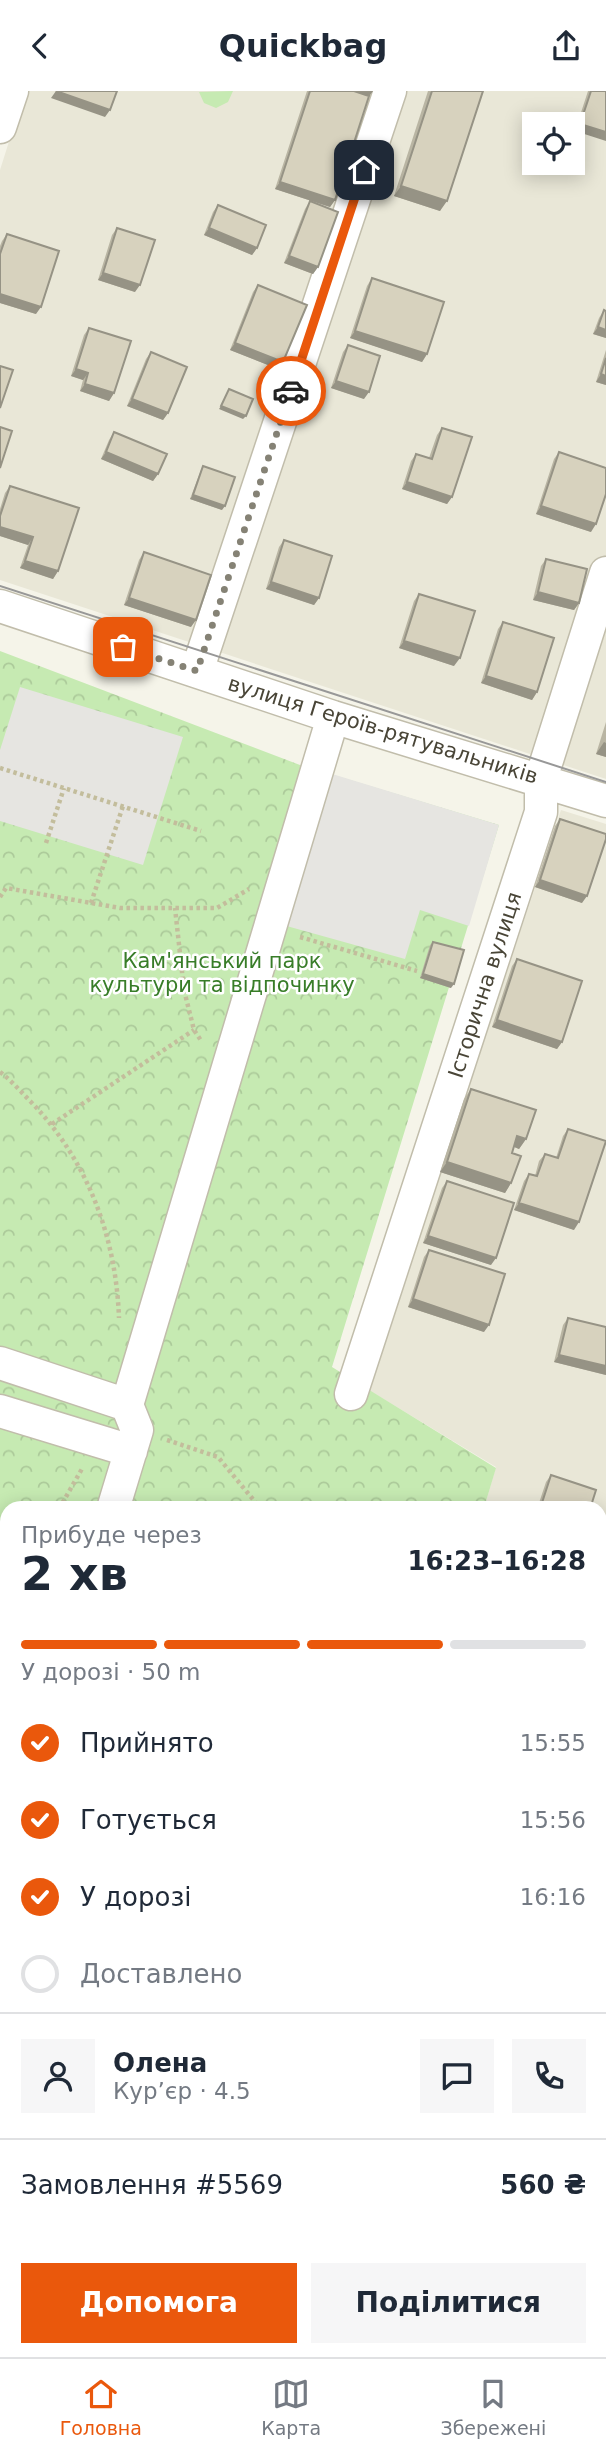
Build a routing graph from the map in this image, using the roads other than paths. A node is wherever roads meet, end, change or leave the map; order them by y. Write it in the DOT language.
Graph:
graph roads {
  1 [pos="12,91"];
  2 [pos="390,91"];
  3 [pos="0,127"];
  4 [pos="606,573"];
  5 [pos="0,606"];
  6 [pos="197,671"];
  7 [pos="333,717"];
  8 [pos="541,779"];
  9 [pos="606,801"];
  10 [pos="0,1363"];
  11 [pos="351,1394"];
  12 [pos="0,1411"];
  13 [pos="132,1429"];
  14 [pos="115,1501"];
  1 -- 3 [label="street"];
  2 -- 6 [label="street"];
  4 -- 8 [label="street, Історична вулиця"];
  5 -- 6 [label="street, вулиця Героїв-рятувальників"];
  6 -- 7 [label="street, вулиця Героїв-рятувальників"];
  7 -- 8 [label="street, вулиця Героїв-рятувальників"];
  7 -- 13 [label="street"];
  8 -- 9 [label="street, вулиця Героїв-рятувальників"];
  8 -- 11 [label="street, Історична вулиця"];
  10 -- 13 [label="street"];
  12 -- 13 [label="street"];
  13 -- 14 [label="street"];
}
